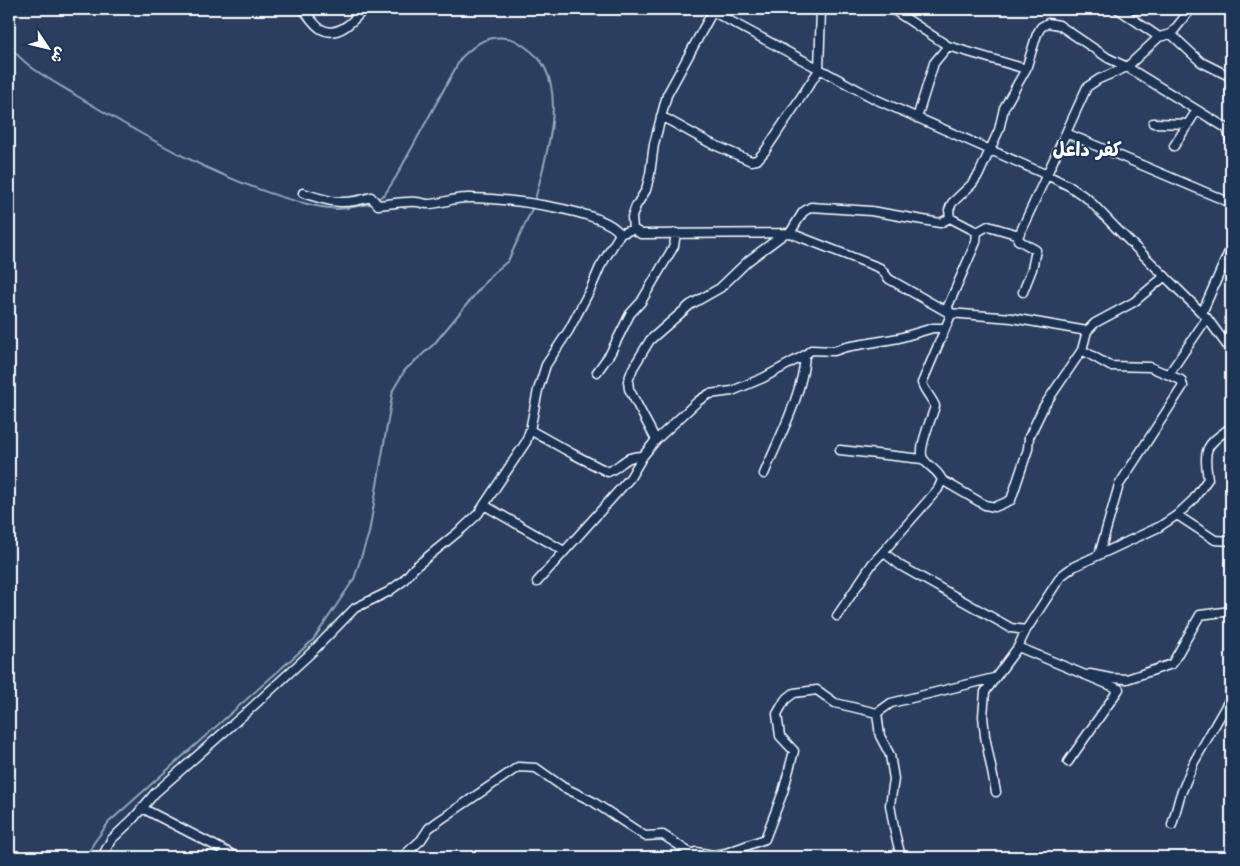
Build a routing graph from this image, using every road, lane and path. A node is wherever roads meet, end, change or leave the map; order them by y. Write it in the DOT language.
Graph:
graph roads {
  1 [pos="304,9"];
  2 [pos="364,9"];
  3 [pos="711,9"];
  4 [pos="821,9"];
  5 [pos="892,9"];
  6 [pos="1118,9"];
  7 [pos="1191,9"];
  8 [pos="1171,34"];
  9 [pos="1159,37"];
  10 [pos="948,46"];
  11 [pos="1127,67"];
  12 [pos="1026,69"];
  13 [pos="819,70"];
  14 [pos="1231,77"];
  15 [pos="1197,110"];
  16 [pos="662,116"];
  17 [pos="917,118"];
  18 [pos="1153,123"];
  19 [pos="1188,124"];
  20 [pos="1229,130"];
  21 [pos="1066,133"];
  22 [pos="1231,142"];
  23 [pos="1174,146"];
  24 [pos="991,150"];
  25 [pos="1047,175"];
  26 [pos="304,193"];
  27 [pos="1231,203"];
  28 [pos="950,218"];
  29 [pos="633,229"];
  30 [pos="977,232"];
  31 [pos="676,233"];
  32 [pos="787,233"];
  33 [pos="620,234"];
  34 [pos="1019,236"];
  35 [pos="1231,247"];
  36 [pos="1165,276"];
  37 [pos="1023,292"];
  38 [pos="949,312"];
  39 [pos="1205,315"];
  40 [pos="945,328"];
  41 [pos="1087,331"];
  42 [pos="1082,350"];
  43 [pos="1231,351"];
  44 [pos="805,355"];
  45 [pos="597,372"];
  46 [pos="1169,374"];
  47 [pos="1231,426"];
  48 [pos="530,430"];
  49 [pos="656,440"];
  50 [pos="840,450"];
  51 [pos="643,456"];
  52 [pos="922,459"];
  53 [pos="764,474"];
  54 [pos="942,480"];
  55 [pos="484,505"];
  56 [pos="1177,515"];
  57 [pos="1231,542"];
  58 [pos="564,551"];
  59 [pos="883,552"];
  60 [pos="1099,555"];
  61 [pos="537,582"];
  62 [pos="1231,610"];
  63 [pos="837,616"];
  64 [pos="1026,630"];
  65 [pos="1018,647"];
  66 [pos="1072,670"];
  67 [pos="994,678"];
  68 [pos="1231,697"];
  69 [pos="877,713"];
  70 [pos="1068,762"];
  71 [pos="996,792"];
  72 [pos="142,808"];
  73 [pos="1172,825"];
  74 [pos="692,854"];
  75 [pos="102,857"];
  76 [pos="237,857"];
  77 [pos="402,857"];
  78 [pos="683,857"];
  79 [pos="901,857"];
  1 -- 2 [label="street"];
  3 -- 13 [label="street"];
  3 -- 16 [label="street"];
  4 -- 13 [label="street"];
  5 -- 10 [label="street"];
  6 -- 9 [label="street"];
  7 -- 8 [label="street"];
  8 -- 9 [label="street"];
  8 -- 14 [label="street"];
  9 -- 11 [label="street"];
  10 -- 12 [label="street"];
  10 -- 17 [label="street"];
  11 -- 12 [label="street"];
  11 -- 15 [label="street"];
  11 -- 21 [label="street"];
  12 -- 24 [label="street"];
  13 -- 16 [label="street"];
  13 -- 17 [label="street"];
  15 -- 19 [label="street"];
  15 -- 20 [label="street"];
  16 -- 29 [label="street"];
  17 -- 24 [label="street"];
  18 -- 19 [label="street"];
  19 -- 23 [label="street"];
  20 -- 22 [label="street"];
  21 -- 25 [label="street"];
  21 -- 27 [label="street"];
  24 -- 25 [label="street"];
  24 -- 28 [label="street"];
  25 -- 34 [label="street"];
  25 -- 36 [label="street"];
  26 -- 33 [label="street"];
  28 -- 30 [label="street"];
  28 -- 32 [label="street"];
  29 -- 31 [label="street"];
  29 -- 33 [label="street"];
  30 -- 34 [label="street"];
  30 -- 38 [label="street"];
  31 -- 32 [label="street"];
  31 -- 45 [label="street"];
  32 -- 38 [label="street"];
  32 -- 49 [label="street"];
  33 -- 48 [label="street"];
  34 -- 37 [label="street"];
  35 -- 39 [label="street"];
  36 -- 39 [label="street"];
  36 -- 41 [label="street"];
  38 -- 40 [label="street"];
  38 -- 41 [label="street"];
  39 -- 43 [label="street"];
  39 -- 46 [label="street"];
  40 -- 44 [label="street"];
  40 -- 52 [label="street"];
  41 -- 42 [label="street"];
  42 -- 46 [label="street"];
  42 -- 54 [label="street"];
  44 -- 49 [label="street"];
  44 -- 53 [label="street"];
  46 -- 60 [label="street"];
  47 -- 56 [label="street"];
  48 -- 51 [label="street"];
  48 -- 55 [label="street"];
  49 -- 51 [label="street"];
  50 -- 52 [label="street"];
  51 -- 58 [label="street"];
  52 -- 54 [label="street"];
  54 -- 59 [label="street"];
  55 -- 58 [label="street"];
  55 -- 72 [label="street"];
  56 -- 57 [label="street"];
  56 -- 60 [label="street"];
  58 -- 61 [label="street"];
  59 -- 63 [label="street"];
  59 -- 64 [label="street"];
  60 -- 64 [label="street"];
  62 -- 66 [label="street"];
  64 -- 65 [label="street"];
  65 -- 66 [label="street"];
  65 -- 67 [label="street"];
  66 -- 70 [label="street"];
  67 -- 69 [label="street"];
  67 -- 71 [label="street"];
  68 -- 73 [label="street"];
  69 -- 74 [label="street"];
  69 -- 79 [label="street"];
  72 -- 75 [label="street"];
  72 -- 76 [label="street"];
  74 -- 77 [label="street"];
  74 -- 78 [label="street"];
}
